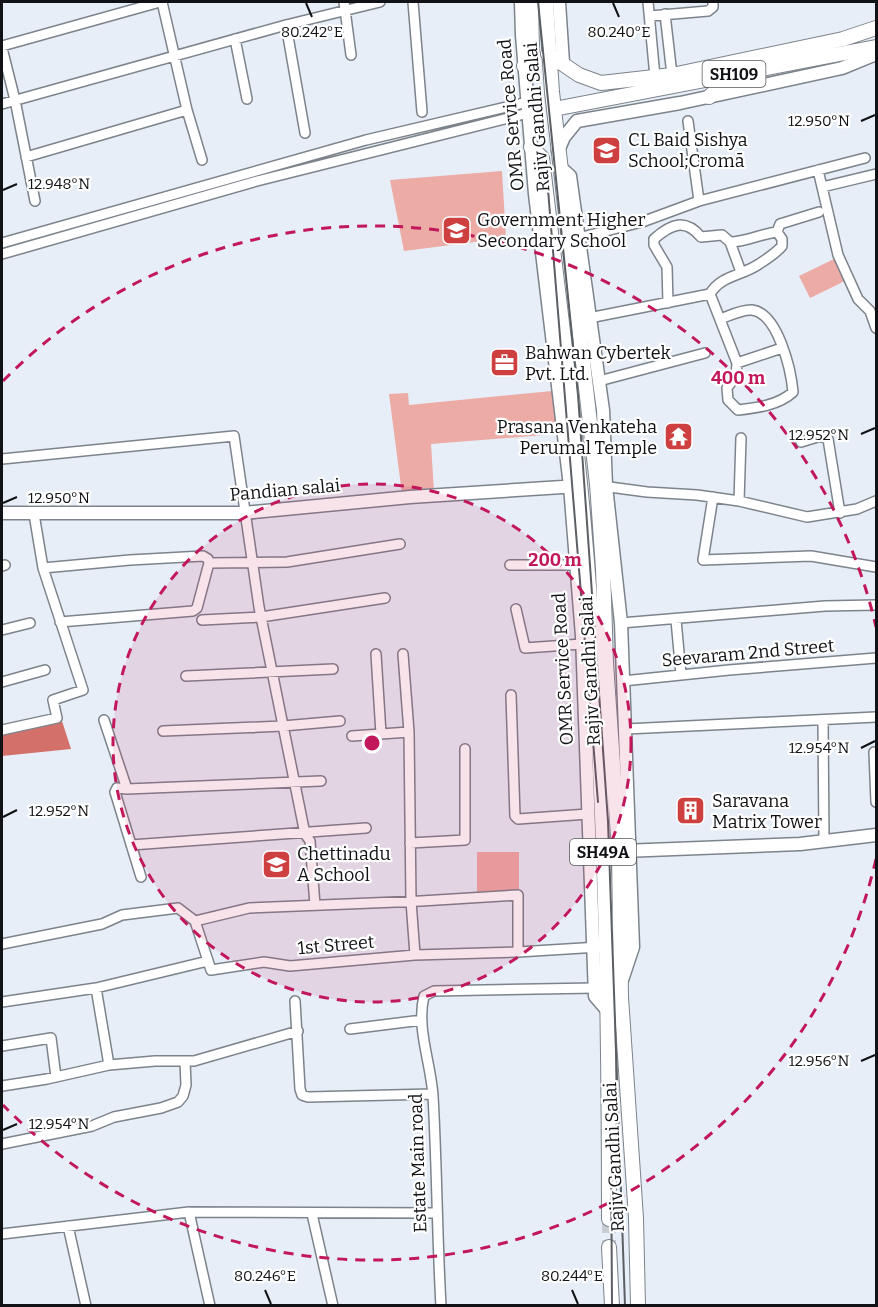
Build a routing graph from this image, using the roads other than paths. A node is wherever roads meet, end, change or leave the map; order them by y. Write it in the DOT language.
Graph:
graph roads {
  1 [pos="161,2"];
  2 [pos="380,2"];
  3 [pos="413,2"];
  4 [pos="521,2"];
  5 [pos="531,2"];
  6 [pos="546,2"];
  7 [pos="559,2"];
  8 [pos="648,2"];
  9 [pos="713,2"];
  10 [pos="344,5"];
  11 [pos="665,14"];
  12 [pos="650,16"];
  13 [pos="286,25"];
  14 [pos="876,28"];
  15 [pos="235,39"];
  16 [pos="801,46"];
  17 [pos="876,46"];
  18 [pos="2,47"];
  19 [pos="548,54"];
  20 [pos="876,54"];
  21 [pos="351,55"];
  22 [pos="176,56"];
  23 [pos="804,61"];
  24 [pos="562,63"];
  25 [pos="524,66"];
  26 [pos="672,68"];
  27 [pos="654,71"];
  28 [pos="733,75"];
  29 [pos="709,97"];
  30 [pos="247,99"];
  31 [pos="15,100"];
  32 [pos="2,104"];
  33 [pos="528,107"];
  34 [pos="187,110"];
  35 [pos="554,110"];
  36 [pos="422,112"];
  37 [pos="688,120"];
  38 [pos="305,133"];
  39 [pos="531,147"];
  40 [pos="558,152"];
  41 [pos="26,157"];
  42 [pos="865,158"];
  43 [pos="202,160"];
  44 [pos="560,167"];
  45 [pos="818,170"];
  46 [pos="876,174"];
  47 [pos="822,187"];
  48 [pos="35,201"];
  49 [pos="699,201"];
  50 [pos="819,212"];
  51 [pos="777,232"];
  52 [pos="578,238"];
  53 [pos="730,242"];
  54 [pos="2,243"];
  55 [pos="2,254"];
  56 [pos="741,272"];
  57 [pos="710,294"];
  58 [pos="668,303"];
  59 [pos="873,310"];
  60 [pos="589,318"];
  61 [pos="720,320"];
  62 [pos="876,328"];
  63 [pos="782,348"];
  64 [pos="705,353"];
  65 [pos="737,363"];
  66 [pos="598,381"];
  67 [pos="741,438"];
  68 [pos="801,442"];
  69 [pos="577,457"];
  70 [pos="594,457"];
  71 [pos="2,459"];
  72 [pos="575,486"];
  73 [pos="601,486"];
  74 [pos="713,497"];
  75 [pos="739,501"];
  76 [pos="876,501"];
  77 [pos="2,513"];
  78 [pos="244,513"];
  79 [pos="840,513"];
  80 [pos="34,514"];
  81 [pos="400,544"];
  82 [pos="209,563"];
  83 [pos="252,564"];
  84 [pos="510,565"];
  85 [pos="575,565"];
  86 [pos="876,567"];
  87 [pos="44,568"];
  88 [pos="384,598"];
  89 [pos="876,605"];
  90 [pos="516,609"];
  91 [pos="261,617"];
  92 [pos="202,620"];
  93 [pos="676,620"];
  94 [pos="60,622"];
  95 [pos="30,623"];
  96 [pos="621,623"];
  97 [pos="2,630"];
  98 [pos="582,644"];
  99 [pos="376,654"];
  100 [pos="403,654"];
  101 [pos="876,658"];
  102 [pos="588,667"];
  103 [pos="333,669"];
  104 [pos="45,670"];
  105 [pos="272,672"];
  106 [pos="681,675"];
  107 [pos="186,676"];
  108 [pos="623,681"];
  109 [pos="2,682"];
  110 [pos="511,695"];
  111 [pos="876,717"];
  112 [pos="104,720"];
  113 [pos="340,721"];
  114 [pos="823,721"];
  115 [pos="283,726"];
  116 [pos="626,729"];
  117 [pos="2,730"];
  118 [pos="163,731"];
  119 [pos="409,732"];
  120 [pos="381,734"];
  121 [pos="352,736"];
  122 [pos="465,749"];
  123 [pos="874,752"];
  124 [pos="321,781"];
  125 [pos="295,783"];
  126 [pos="127,789"];
  127 [pos="876,802"];
  128 [pos="588,814"];
  129 [pos="366,828"];
  130 [pos="305,834"];
  131 [pos="876,835"];
  132 [pos="824,840"];
  133 [pos="410,843"];
  134 [pos="132,845"];
  135 [pos="625,851"];
  136 [pos="141,877"];
  137 [pos="411,901"];
  138 [pos="315,905"];
  139 [pos="195,921"];
  140 [pos="2,944"];
  141 [pos="599,947"];
  142 [pos="518,952"];
  143 [pos="415,955"];
  144 [pos="208,961"];
  145 [pos="96,988"];
  146 [pos="595,988"];
  147 [pos="295,1001"];
  148 [pos="2,1002"];
  149 [pos="607,1010"];
  150 [pos="422,1020"];
  151 [pos="350,1029"];
  152 [pos="298,1031"];
  153 [pos="2,1047"];
  154 [pos="185,1061"];
  155 [pos="109,1065"];
  156 [pos="56,1077"];
  157 [pos="2,1086"];
  158 [pos="433,1094"];
  159 [pos="629,1102"];
  160 [pos="609,1103"];
  161 [pos="2,1143"];
  162 [pos="189,1212"];
  163 [pos="436,1213"];
  164 [pos="312,1214"];
  165 [pos="609,1219"];
  166 [pos="68,1226"];
  167 [pos="2,1234"];
  168 [pos="609,1247"];
  169 [pos="86,1305"];
  170 [pos="210,1305"];
  171 [pos="333,1305"];
  172 [pos="441,1305"];
  173 [pos="612,1305"];
  174 [pos="638,1305"];
  1 -- 18 [label="street"];
  1 -- 22 [label="street"];
  2 -- 10 [label="street"];
  3 -- 36 [label="street"];
  4 -- 25 [label="street, OMR Service Road"];
  5 -- 25 [label="main road, Rajiv Gandhi Salai"];
  6 -- 19 [label="main road, Rajiv Gandhi Salai / SH49A"];
  7 -- 24 [label="street"];
  8 -- 12 [label="street"];
  9 -- 11 [label="street"];
  10 -- 13 [label="street"];
  10 -- 21 [label="street"];
  11 -- 12 [label="street"];
  11 -- 26 [label="street"];
  12 -- 27 [label="street"];
  13 -- 15 [label="street"];
  13 -- 38 [label="street"];
  14 -- 16 [label="main road, SH109"];
  15 -- 22 [label="street"];
  15 -- 30 [label="street"];
  16 -- 23 [label="main road"];
  16 -- 26 [label="main road, SH109"];
  17 -- 23 [label="main road, SH109"];
  18 -- 31 [label="street"];
  19 -- 24 [label="main road"];
  19 -- 35 [label="main road, Rajiv Gandhi Salai / SH49A"];
  20 -- 29 [label="street"];
  22 -- 31 [label="street"];
  22 -- 34 [label="street"];
  23 -- 28 [label="main road, SH109"];
  24 -- 27 [label="main road, SH109"];
  25 -- 33 [label="street, OMR Service Road"];
  26 -- 27 [label="main road, SH109"];
  28 -- 29 [label="main road"];
  28 -- 35 [label="main road, SH109"];
  29 -- 40 [label="street"];
  31 -- 32 [label="street"];
  31 -- 41 [label="street"];
  33 -- 39 [label="street, OMR Service Road"];
  33 -- 54 [label="street"];
  33 -- 55 [label="street"];
  34 -- 41 [label="street"];
  34 -- 43 [label="street"];
  35 -- 40 [label="main road, Rajiv Gandhi Salai / SH49A"];
  37 -- 49 [label="street"];
  39 -- 69 [label="main road, Rajiv Gandhi Salai / SH49A"];
  39 -- 72 [label="street, OMR Service Road"];
  40 -- 44 [label="main road, Rajiv Gandhi Salai / SH49A"];
  41 -- 48 [label="street"];
  42 -- 45 [label="street"];
  44 -- 52 [label="street"];
  44 -- 70 [label="main road, Rajiv Gandhi Salai / SH49A"];
  45 -- 47 [label="street"];
  45 -- 49 [label="street"];
  46 -- 47 [label="street"];
  47 -- 59 [label="street"];
  49 -- 52 [label="street"];
  50 -- 51 [label="street"];
  51 -- 53 [label="street"];
  51 -- 56 [label="street"];
  52 -- 60 [label="street"];
  53 -- 56 [label="street"];
  53 -- 58 [label="street"];
  56 -- 57 [label="street"];
  57 -- 58 [label="street"];
  57 -- 61 [label="street"];
  58 -- 60 [label="street"];
  59 -- 62 [label="street"];
  60 -- 66 [label="street"];
  61 -- 63 [label="street"];
  61 -- 65 [label="street"];
  63 -- 65 [label="street"];
  63 -- 65 [label="street"];
  64 -- 66 [label="street"];
  66 -- 73 [label="street"];
  67 -- 75 [label="street"];
  68 -- 79 [label="street"];
  69 -- 70 [label="main road"];
  69 -- 72 [label="main road, Rajiv Gandhi Salai / SH49A"];
  70 -- 73 [label="main road, Rajiv Gandhi Salai / SH49A"];
  71 -- 78 [label="street"];
  72 -- 78 [label="street, Pandian salai"];
  72 -- 85 [label="street, OMR Service Road"];
  72 -- 102 [label="main road, Rajiv Gandhi Salai / SH49A"];
  73 -- 74 [label="street"];
  73 -- 96 [label="street"];
  73 -- 135 [label="main road, Rajiv Gandhi Salai / SH49A"];
  74 -- 75 [label="street"];
  74 -- 86 [label="street"];
  75 -- 79 [label="street"];
  76 -- 79 [label="street"];
  77 -- 80 [label="street, Pandian salai"];
  78 -- 80 [label="street, Pandian salai"];
  78 -- 83 [label="street"];
  80 -- 87 [label="street"];
  81 -- 83 [label="street"];
  82 -- 83 [label="street"];
  82 -- 87 [label="street"];
  82 -- 94 [label="street"];
  83 -- 91 [label="street"];
  84 -- 85 [label="street"];
  85 -- 98 [label="street, OMR Service Road"];
  87 -- 94 [label="street"];
  88 -- 91 [label="street"];
  89 -- 93 [label="street"];
  90 -- 98 [label="street"];
  91 -- 92 [label="street"];
  91 -- 105 [label="street"];
  93 -- 96 [label="street"];
  93 -- 106 [label="street"];
  94 -- 117 [label="street"];
  95 -- 97 [label="street"];
  96 -- 108 [label="street"];
  98 -- 102 [label="street, OMR Service Road"];
  99 -- 120 [label="street"];
  100 -- 119 [label="street"];
  101 -- 106 [label="street, Seevaram 2nd Street"];
  102 -- 128 [label="street, OMR Service Road"];
  102 -- 141 [label="main road, Rajiv Gandhi Salai / SH49A"];
  103 -- 105 [label="street"];
  104 -- 109 [label="street"];
  105 -- 107 [label="street"];
  105 -- 115 [label="street"];
  106 -- 108 [label="street, Seevaram 2nd Street"];
  108 -- 116 [label="street"];
  110 -- 128 [label="street"];
  111 -- 114 [label="street"];
  112 -- 126 [label="street"];
  113 -- 115 [label="street"];
  114 -- 116 [label="street"];
  114 -- 132 [label="street"];
  115 -- 118 [label="street"];
  115 -- 125 [label="street"];
  116 -- 135 [label="street"];
  119 -- 120 [label="street"];
  119 -- 133 [label="street"];
  120 -- 121 [label="street"];
  122 -- 133 [label="street"];
  123 -- 127 [label="street"];
  124 -- 125 [label="street"];
  125 -- 126 [label="street"];
  125 -- 130 [label="street"];
  126 -- 134 [label="street"];
  128 -- 141 [label="street, OMR Service Road"];
  129 -- 130 [label="street"];
  130 -- 134 [label="street"];
  130 -- 138 [label="street"];
  131 -- 132 [label="street"];
  132 -- 135 [label="street"];
  133 -- 137 [label="street"];
  134 -- 136 [label="street"];
  135 -- 159 [label="main road, Rajiv Gandhi Salai / SH49A"];
  137 -- 138 [label="street"];
  137 -- 142 [label="street"];
  137 -- 143 [label="street"];
  138 -- 139 [label="street"];
  139 -- 140 [label="street"];
  139 -- 144 [label="street"];
  141 -- 142 [label="street, 1st Street"];
  141 -- 146 [label="street, OMR Service Road"];
  141 -- 149 [label="main road, Rajiv Gandhi Salai / SH49A"];
  142 -- 143 [label="street, 1st Street"];
  143 -- 144 [label="street, 1st Street"];
  144 -- 145 [label="street"];
  145 -- 148 [label="street"];
  145 -- 155 [label="street"];
  146 -- 149 [label="street, OMR Service Road"];
  146 -- 150 [label="street"];
  147 -- 152 [label="street"];
  149 -- 160 [label="main road, Rajiv Gandhi Salai / SH49A"];
  150 -- 151 [label="street"];
  150 -- 158 [label="street, Estate Main road"];
  152 -- 154 [label="street"];
  152 -- 158 [label="street"];
  153 -- 156 [label="street"];
  154 -- 155 [label="street"];
  154 -- 161 [label="street"];
  155 -- 156 [label="street"];
  156 -- 157 [label="street"];
  158 -- 163 [label="street, Estate Main road"];
  159 -- 160 [label="main road"];
  159 -- 174 [label="main road, Rajiv Gandhi Salai / SH49A"];
  160 -- 165 [label="main road, Rajiv Gandhi Salai / SH49A"];
  162 -- 164 [label="street"];
  162 -- 166 [label="street"];
  162 -- 170 [label="street"];
  163 -- 164 [label="street"];
  163 -- 172 [label="street, Estate Main road"];
  164 -- 171 [label="street"];
  166 -- 167 [label="street"];
  166 -- 169 [label="street"];
  168 -- 173 [label="main road, Rajiv Gandhi Salai"];
}
